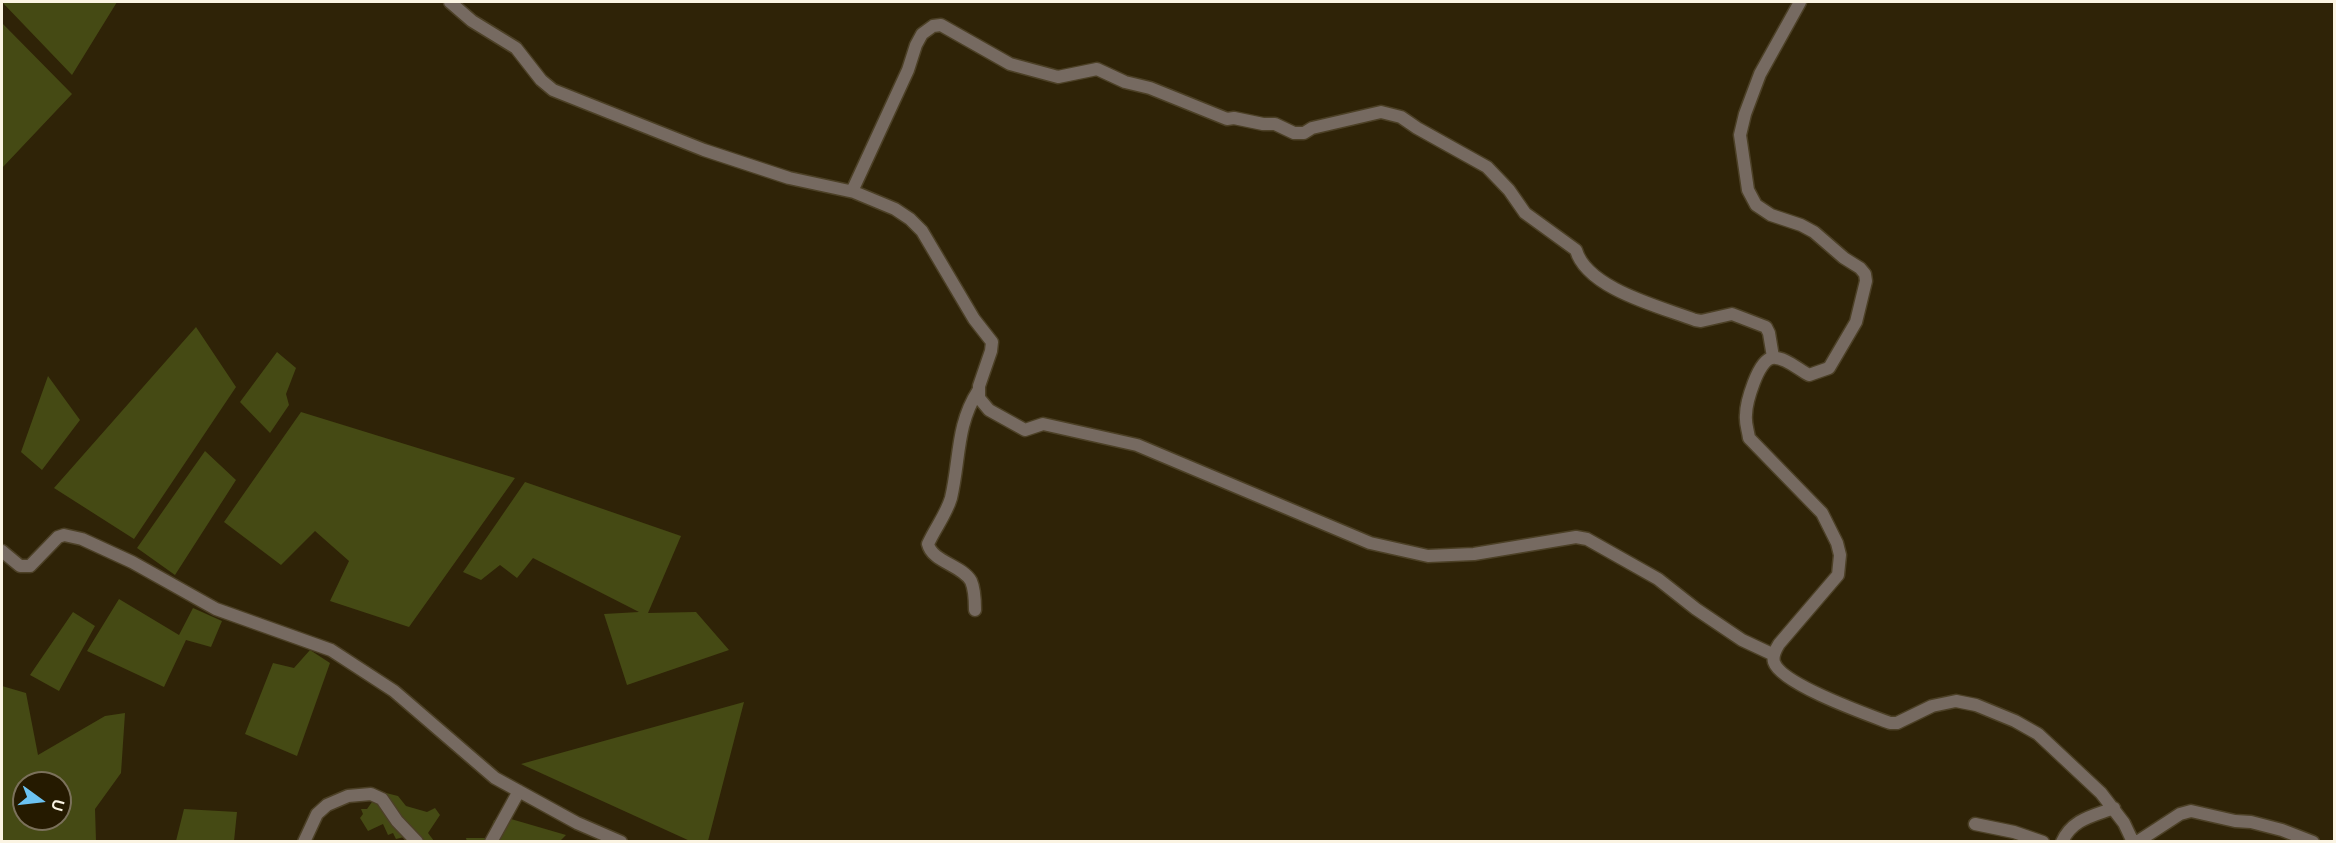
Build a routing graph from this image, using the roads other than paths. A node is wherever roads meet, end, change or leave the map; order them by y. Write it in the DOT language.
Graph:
graph roads {
  1 [pos="450,2"];
  2 [pos="1800,2"];
  3 [pos="854,192"];
  4 [pos="1772,352"];
  5 [pos="978,391"];
  6 [pos="2,551"];
  7 [pos="975,610"];
  8 [pos="1770,654"];
  9 [pos="519,791"];
  10 [pos="2114,808"];
  11 [pos="1975,824"];
  12 [pos="304,842"];
  13 [pos="417,842"];
  14 [pos="491,842"];
  15 [pos="621,842"];
  16 [pos="2043,842"];
  17 [pos="2062,842"];
  18 [pos="2135,842"];
  19 [pos="2313,842"];
  1 -- 3 [label="street"];
  2 -- 4 [label="street"];
  3 -- 4 [label="street"];
  3 -- 5 [label="street"];
  4 -- 8 [label="street"];
  5 -- 7 [label="street"];
  5 -- 8 [label="street"];
  6 -- 9 [label="street"];
  8 -- 10 [label="street"];
  9 -- 14 [label="street"];
  9 -- 15 [label="street"];
  10 -- 17 [label="street"];
  10 -- 18 [label="street"];
  11 -- 16 [label="street"];
  12 -- 13 [label="street"];
  18 -- 19 [label="street"];
}
